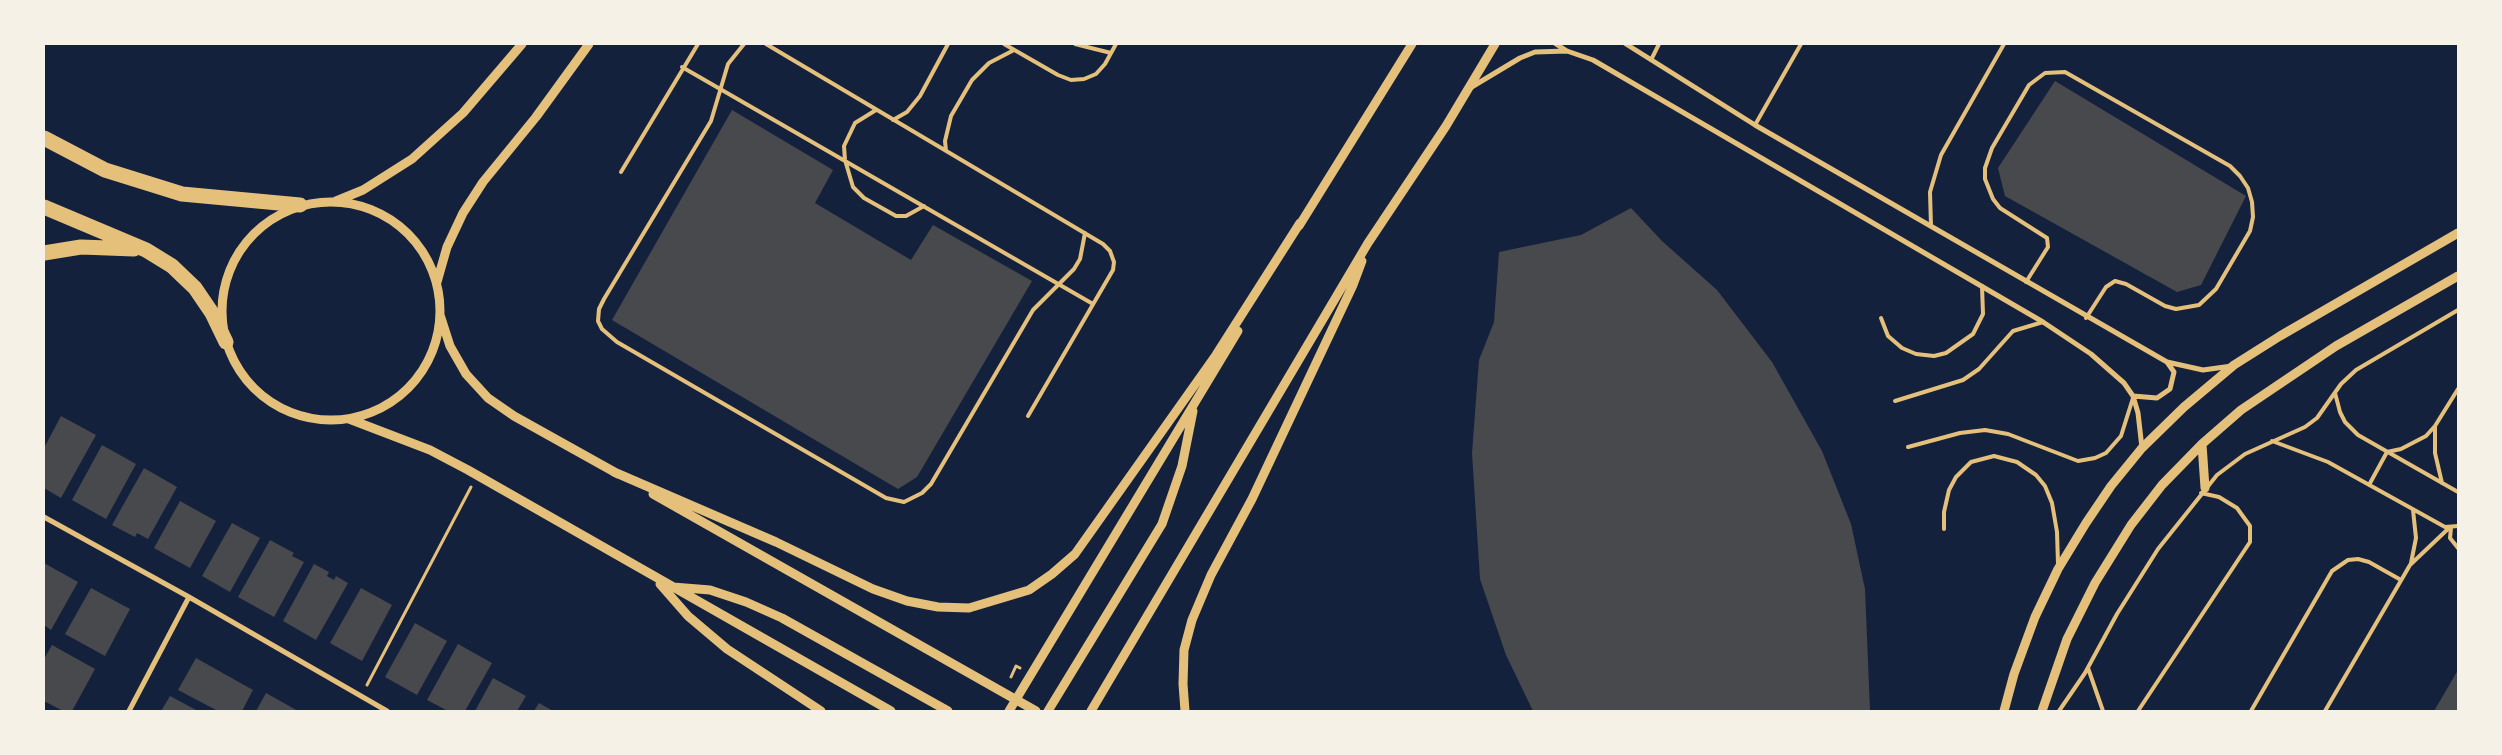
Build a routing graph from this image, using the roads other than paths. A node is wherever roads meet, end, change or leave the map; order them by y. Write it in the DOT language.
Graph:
graph roads {
  1 [pos="522,44"];
  2 [pos="589,44"];
  3 [pos="698,44"];
  4 [pos="744,44"];
  5 [pos="766,44"];
  6 [pos="948,44"];
  7 [pos="1004,44"];
  8 [pos="1075,44"];
  9 [pos="1116,44"];
  10 [pos="1412,44"];
  11 [pos="1495,44"];
  12 [pos="1556,44"];
  13 [pos="1626,44"];
  14 [pos="1659,44"];
  15 [pos="1801,44"];
  16 [pos="2004,44"];
  17 [pos="1014,50"];
  18 [pos="1567,51"];
  19 [pos="1111,53"];
  20 [pos="1651,60"];
  21 [pos="682,66"];
  22 [pos="721,88"];
  23 [pos="1468,90"];
  24 [pos="876,110"];
  25 [pos="893,120"];
  26 [pos="1755,125"];
  27 [pos="44,138"];
  28 [pos="946,151"];
  29 [pos="845,160"];
  30 [pos="621,172"];
  31 [pos="336,201"];
  32 [pos="300,205"];
  33 [pos="924,206"];
  34 [pos="44,208"];
  35 [pos="1300,223"];
  36 [pos="1931,228"];
  37 [pos="1085,233"];
  38 [pos="2458,233"];
  39 [pos="1368,243"];
  40 [pos="146,250"];
  41 [pos="44,253"];
  42 [pos="2458,276"];
  43 [pos="437,282"];
  44 [pos="2026,282"];
  45 [pos="1058,284"];
  46 [pos="1982,286"];
  47 [pos="1093,304"];
  48 [pos="2458,310"];
  49 [pos="440,316"];
  50 [pos="1880,318"];
  51 [pos="2086,318"];
  52 [pos="2043,322"];
  53 [pos="226,342"];
  54 [pos="2167,362"];
  55 [pos="2234,365"];
  56 [pos="2458,388"];
  57 [pos="2335,392"];
  58 [pos="2133,396"];
  59 [pos="1895,401"];
  60 [pos="1194,406"];
  61 [pos="1028,416"];
  62 [pos="349,419"];
  63 [pos="2435,426"];
  64 [pos="2271,441"];
  65 [pos="2202,444"];
  66 [pos="1908,448"];
  67 [pos="2142,448"];
  68 [pos="2387,452"];
  69 [pos="614,472"];
  70 [pos="2442,483"];
  71 [pos="2369,485"];
  72 [pos="2203,491"];
  73 [pos="2458,492"];
  74 [pos="2413,510"];
  75 [pos="44,517"];
  76 [pos="2458,526"];
  77 [pos="2450,528"];
  78 [pos="1944,529"];
  79 [pos="2458,548"];
  80 [pos="2410,565"];
  81 [pos="2058,569"];
  82 [pos="654,578"];
  83 [pos="2401,580"];
  84 [pos="670,587"];
  85 [pos="189,597"];
  86 [pos="2088,668"];
  87 [pos="1016,700"];
  88 [pos="383,710"];
  89 [pos="129,711"];
  90 [pos="821,711"];
  91 [pos="891,711"];
  92 [pos="948,711"];
  93 [pos="1009,711"];
  94 [pos="1017,711"];
  95 [pos="1036,711"];
  96 [pos="1048,711"];
  97 [pos="1091,711"];
  98 [pos="1185,711"];
  99 [pos="2004,711"];
  100 [pos="2042,711"];
  101 [pos="2059,711"];
  102 [pos="2103,711"];
  103 [pos="2138,711"];
  104 [pos="2251,711"];
  105 [pos="2325,711"];
  1 -- 31 [label="street"];
  2 -- 43 [label="street"];
  3 -- 21 [label="lane"];
  4 -- 22 [label="lane"];
  5 -- 24 [label="lane"];
  6 -- 25 [label="lane"];
  7 -- 17 [label="lane"];
  8 -- 19 [label="lane"];
  9 -- 19 [label="lane"];
  10 -- 35 [label="street"];
  11 -- 23 [label="street"];
  12 -- 18 [label="street"];
  13 -- 20 [label="street"];
  14 -- 20 [label="lane"];
  15 -- 26 [label="lane"];
  16 -- 36 [label="lane"];
  17 -- 19 [label="lane"];
  17 -- 28 [label="lane"];
  18 -- 23 [label="street"];
  18 -- 46 [label="street"];
  20 -- 26 [label="street"];
  21 -- 22 [label="lane"];
  21 -- 30 [label="lane"];
  22 -- 29 [label="lane"];
  22 -- 45 [label="lane"];
  23 -- 39 [label="street"];
  24 -- 25 [label="lane"];
  24 -- 29 [label="lane"];
  25 -- 28 [label="lane"];
  26 -- 36 [label="street"];
  27 -- 32 [label="highway"];
  28 -- 37 [label="lane"];
  29 -- 33 [label="lane"];
  29 -- 33 [label="lane"];
  31 -- 32 [label="street"];
  31 -- 43 [label="street"];
  32 -- 53 [label="street"];
  33 -- 45 [label="lane"];
  34 -- 40 [label="highway"];
  35 -- 60 [label="street"];
  35 -- 69 [label="street"];
  36 -- 44 [label="street"];
  37 -- 45 [label="lane"];
  37 -- 47 [label="lane"];
  38 -- 55 [label="street"];
  39 -- 97 [label="street"];
  39 -- 98 [label="street"];
  40 -- 41 [label="highway"];
  40 -- 53 [label="highway"];
  42 -- 65 [label="street"];
  43 -- 49 [label="street"];
  44 -- 51 [label="street"];
  44 -- 51 [label="lane"];
  45 -- 47 [label="lane"];
  46 -- 50 [label="lane"];
  46 -- 52 [label="street"];
  47 -- 61 [label="lane"];
  48 -- 57 [label="lane"];
  49 -- 62 [label="street"];
  49 -- 69 [label="street"];
  51 -- 54 [label="street"];
  52 -- 58 [label="street"];
  52 -- 59 [label="lane"];
  53 -- 62 [label="street"];
  54 -- 55 [label="street"];
  54 -- 58 [label="street"];
  55 -- 67 [label="street"];
  56 -- 63 [label="lane"];
  57 -- 64 [label="lane"];
  57 -- 68 [label="lane"];
  58 -- 66 [label="lane"];
  58 -- 67 [label="street"];
  60 -- 87 [label="street"];
  60 -- 96 [label="street"];
  62 -- 82 [label="street"];
  63 -- 68 [label="lane"];
  63 -- 70 [label="lane"];
  64 -- 71 [label="lane"];
  64 -- 72 [label="lane"];
  65 -- 72 [label="street"];
  65 -- 100 [label="street"];
  67 -- 81 [label="street"];
  68 -- 70 [label="lane"];
  68 -- 71 [label="lane"];
  69 -- 87 [label="street"];
  70 -- 73 [label="lane"];
  71 -- 74 [label="lane"];
  72 -- 86 [label="lane"];
  72 -- 103 [label="lane"];
  74 -- 77 [label="lane"];
  74 -- 80 [label="lane"];
  75 -- 85 [label="street"];
  76 -- 77 [label="lane"];
  77 -- 79 [label="lane"];
  77 -- 80 [label="lane"];
  78 -- 81 [label="lane"];
  80 -- 83 [label="lane"];
  81 -- 99 [label="street"];
  82 -- 84 [label="street"];
  82 -- 90 [label="street"];
  83 -- 104 [label="lane"];
  83 -- 105 [label="lane"];
  84 -- 91 [label="street"];
  84 -- 92 [label="street"];
  85 -- 88 [label="street"];
  85 -- 89 [label="street"];
  86 -- 101 [label="lane"];
  86 -- 102 [label="lane"];
  87 -- 93 [label="street"];
  87 -- 94 [label="street"];
  87 -- 95 [label="street"];
}
